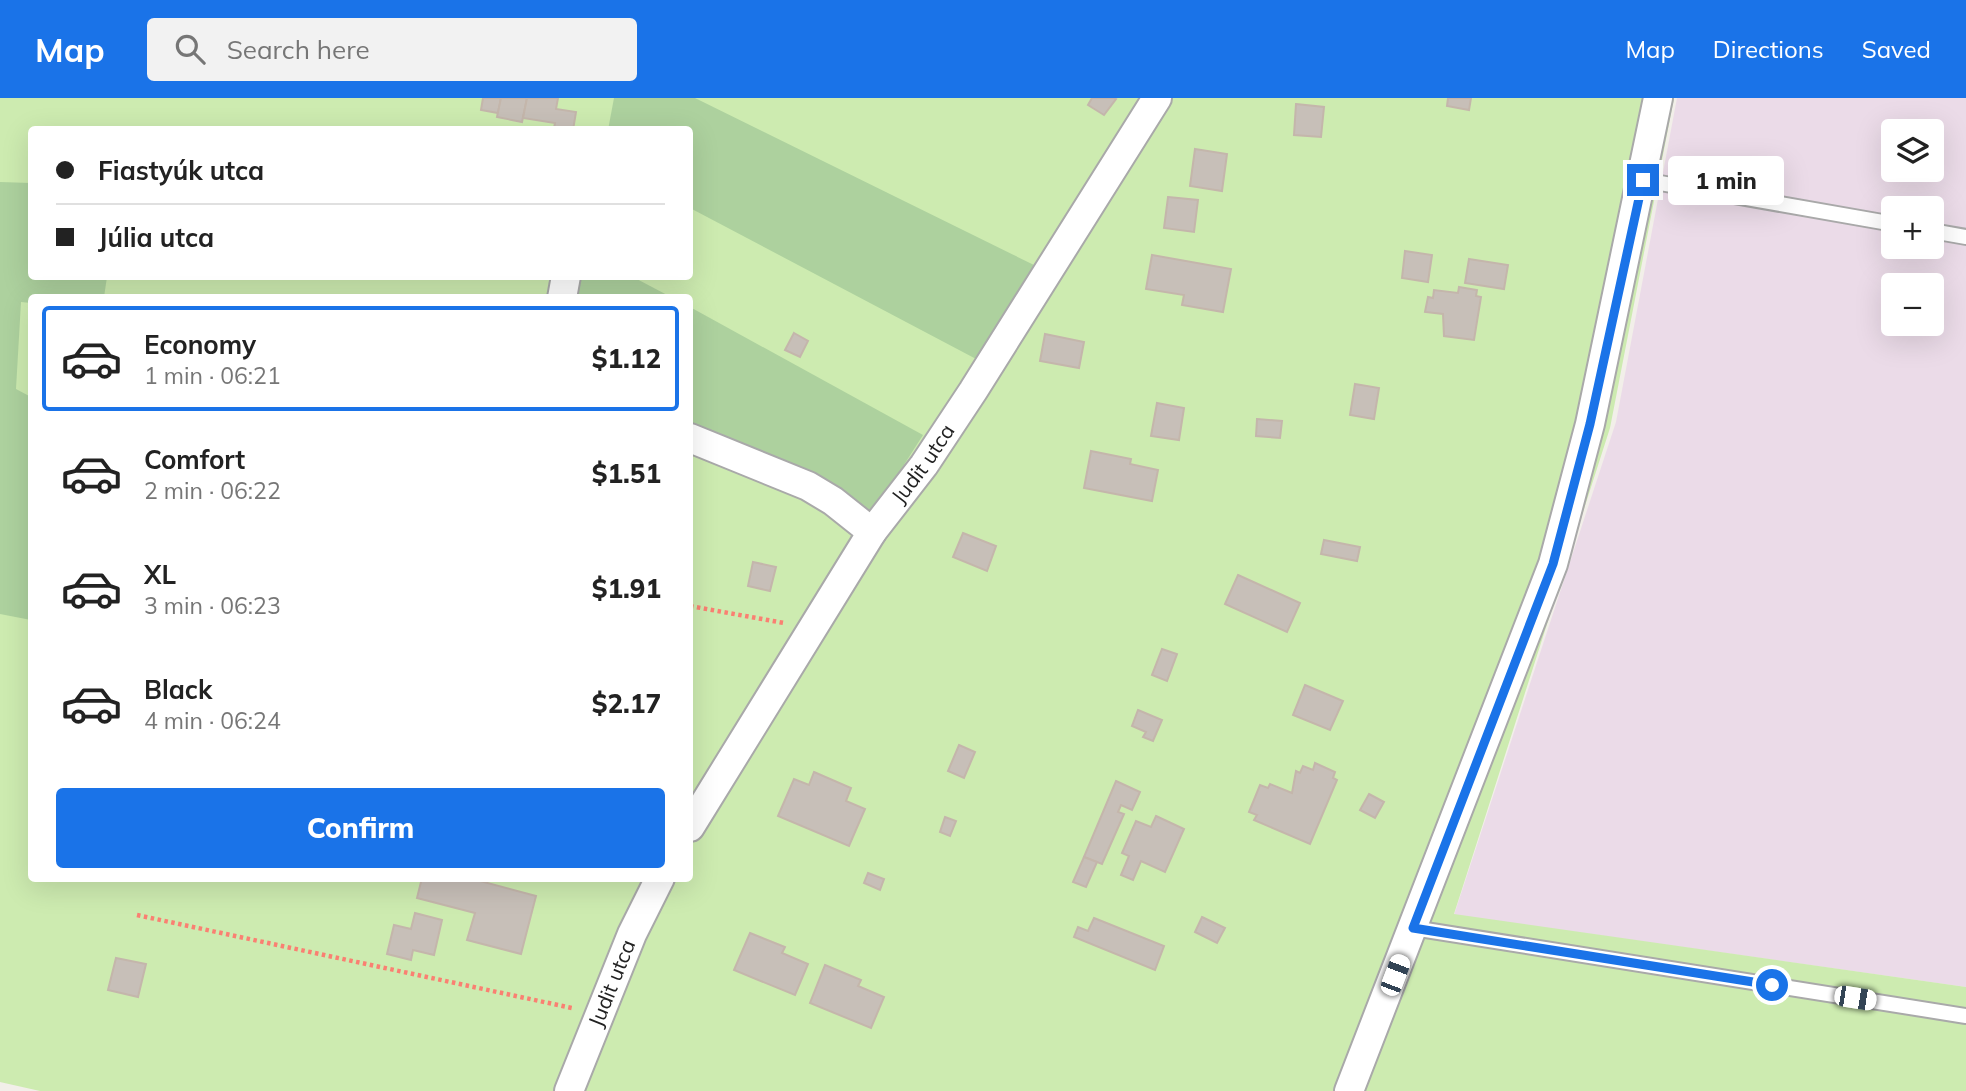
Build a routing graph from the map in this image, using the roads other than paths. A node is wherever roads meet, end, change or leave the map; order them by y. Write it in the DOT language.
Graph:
graph roads {
  1 [pos="1157,98"];
  2 [pos="1658,98"];
  3 [pos="1643,180"];
  4 [pos="1881,222"];
  5 [pos="1944,233"];
  6 [pos="1966,237"];
  7 [pos="693,439"];
  8 [pos="872,532"];
  9 [pos="693,822"];
  10 [pos="658,882"];
  11 [pos="1413,928"];
  12 [pos="1966,1016"];
  13 [pos="569,1091"];
  14 [pos="1349,1091"];
  1 -- 8 [label="street, Judit utca"];
  2 -- 3 [label="street"];
  3 -- 4 [label="lane"];
  3 -- 11 [label="street"];
  5 -- 6 [label="lane"];
  7 -- 8 [label="street"];
  8 -- 9 [label="street, Judit utca"];
  10 -- 13 [label="street, Judit utca"];
  11 -- 12 [label="lane"];
  11 -- 14 [label="street"];
}
